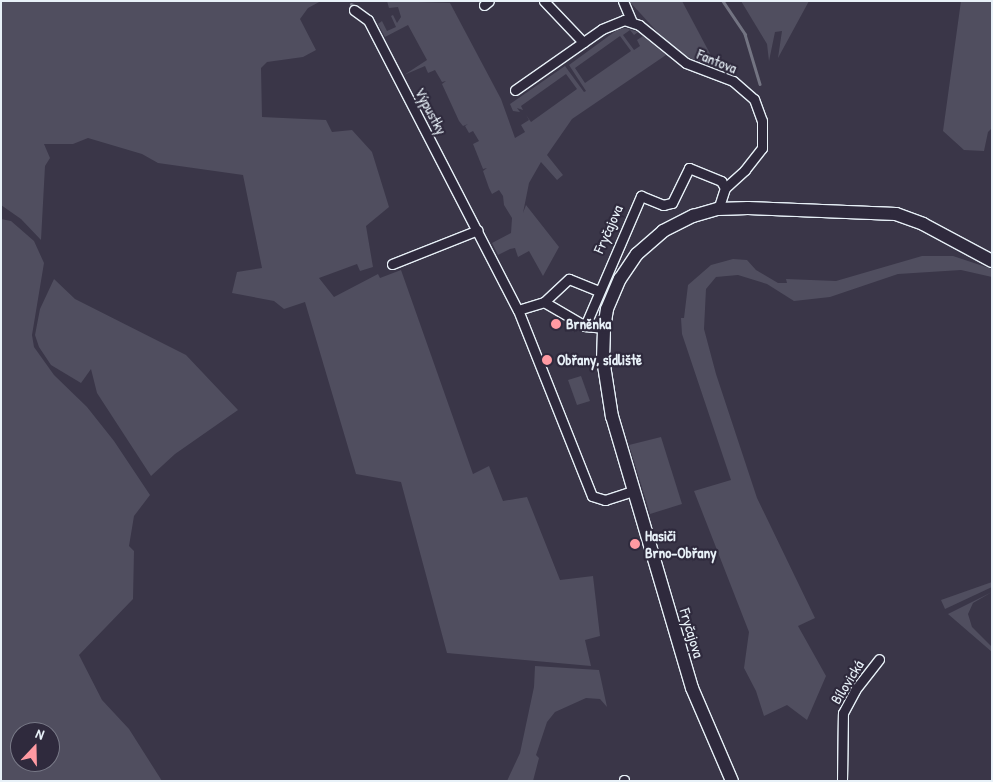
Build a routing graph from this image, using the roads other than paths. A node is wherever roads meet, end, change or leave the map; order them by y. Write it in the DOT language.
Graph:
graph roads {
  1 [pos="544,1"];
  2 [pos="623,1"];
  3 [pos="354,10"];
  4 [pos="632,22"];
  5 [pos="583,42"];
  6 [pos="515,90"];
  7 [pos="725,188"];
  8 [pos="718,209"];
  9 [pos="478,230"];
  10 [pos="992,261"];
  11 [pos="392,264"];
  12 [pos="598,291"];
  13 [pos="544,302"];
  14 [pos="518,310"];
  15 [pos="585,326"];
  16 [pos="604,328"];
  17 [pos="632,491"];
  18 [pos="879,659"];
  19 [pos="732,781"];
  20 [pos="842,781"];
  1 -- 5 [label="street"];
  2 -- 4 [label="street, Fantova"];
  3 -- 9 [label="street, Výpustky"];
  4 -- 5 [label="street"];
  4 -- 7 [label="street, Fantova"];
  5 -- 6 [label="street"];
  7 -- 8 [label="street"];
  7 -- 12 [label="street, Fryčajova"];
  8 -- 10 [label="main road, Fryčajova"];
  8 -- 16 [label="main road, Fryčajova"];
  9 -- 11 [label="street"];
  9 -- 14 [label="street, Výpustky"];
  12 -- 13 [label="street"];
  12 -- 15 [label="street, Fryčajova"];
  13 -- 14 [label="street"];
  13 -- 15 [label="street"];
  14 -- 17 [label="street"];
  15 -- 16 [label="street"];
  16 -- 17 [label="main road, Fryčajova"];
  17 -- 19 [label="main road, Fryčajova"];
  18 -- 20 [label="street, Bílovická"];
}
